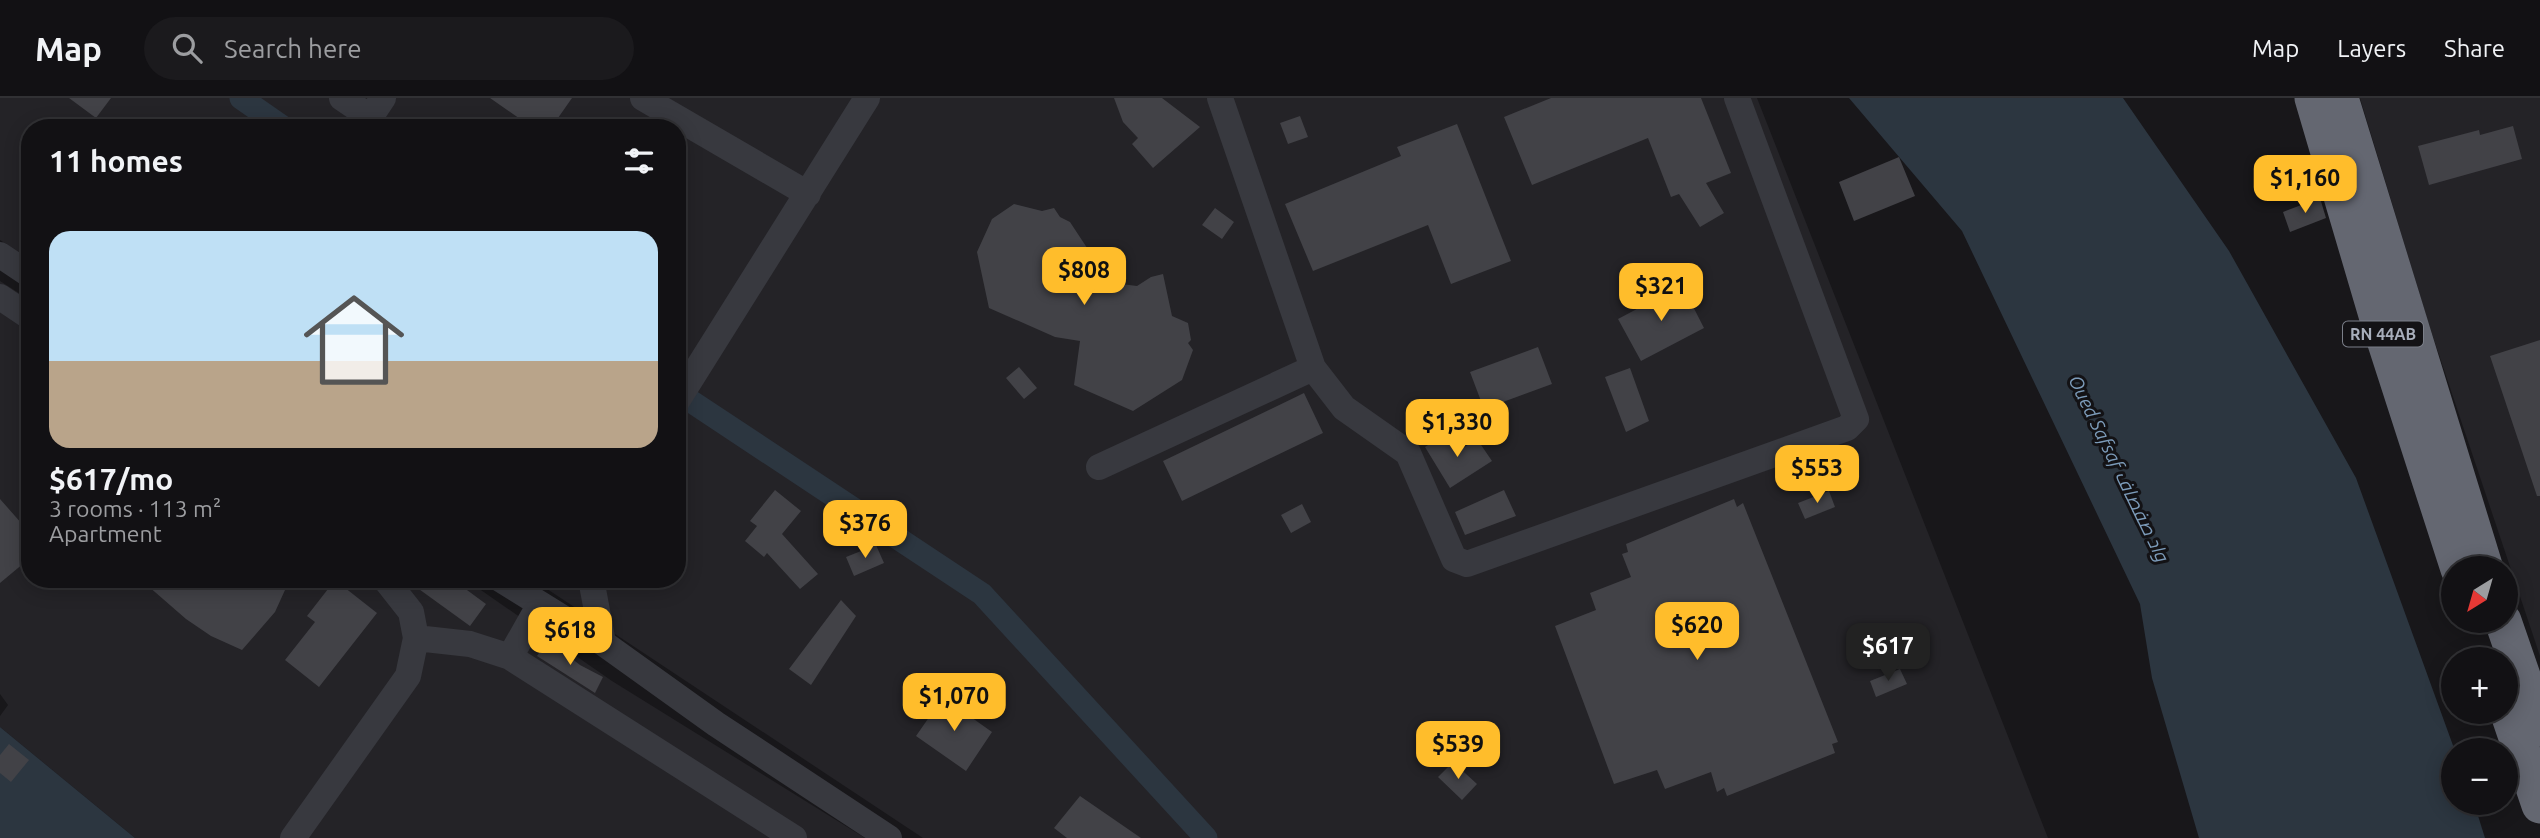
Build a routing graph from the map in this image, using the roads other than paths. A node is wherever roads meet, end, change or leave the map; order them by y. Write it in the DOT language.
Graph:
graph roads {
  1 [pos="342,98"];
  2 [pos="643,98"];
  3 [pos="867,98"];
  4 [pos="1220,98"];
  5 [pos="1737,98"];
  6 [pos="2313,98"];
  7 [pos="2340,98"];
  8 [pos="372,114"];
  9 [pos="679,119"];
  10 [pos="686,123"];
  11 [pos="808,194"];
  12 [pos="0,255"];
  13 [pos="21,269"];
  14 [pos="0,297"];
  15 [pos="21,311"];
  16 [pos="1313,368"];
  17 [pos="686,387"];
  18 [pos="1099,467"];
  19 [pos="2455,556"];
  20 [pos="2481,556"];
  21 [pos="393,588"];
  22 [pos="514,588"];
  23 [pos="593,588"];
  24 [pos="540,604"];
  25 [pos="2508,634"];
  26 [pos="416,638"];
  27 [pos="603,643"];
  28 [pos="510,657"];
  29 [pos="2512,724"];
  30 [pos="2540,727"];
  31 [pos="2540,805"];
  32 [pos="293,838"];
  33 [pos="794,838"];
  34 [pos="889,838"];
  1 -- 8 [label="lane"];
  2 -- 9 [label="lane"];
  3 -- 11 [label="lane"];
  4 -- 16 [label="lane"];
  5 -- 16 [label="lane"];
  6 -- 19 [label="highway, RN 44AB"];
  7 -- 20 [label="highway, RN 44AB"];
  10 -- 11 [label="lane"];
  11 -- 17 [label="lane"];
  12 -- 13 [label="lane"];
  14 -- 15 [label="lane"];
  16 -- 18 [label="lane"];
  21 -- 26 [label="lane"];
  22 -- 24 [label="lane"];
  23 -- 27 [label="lane"];
  24 -- 27 [label="lane"];
  24 -- 28 [label="lane"];
  25 -- 30 [label="highway"];
  26 -- 28 [label="lane"];
  26 -- 32 [label="lane"];
  27 -- 34 [label="lane"];
  28 -- 33 [label="lane"];
  29 -- 31 [label="highway"];
}
